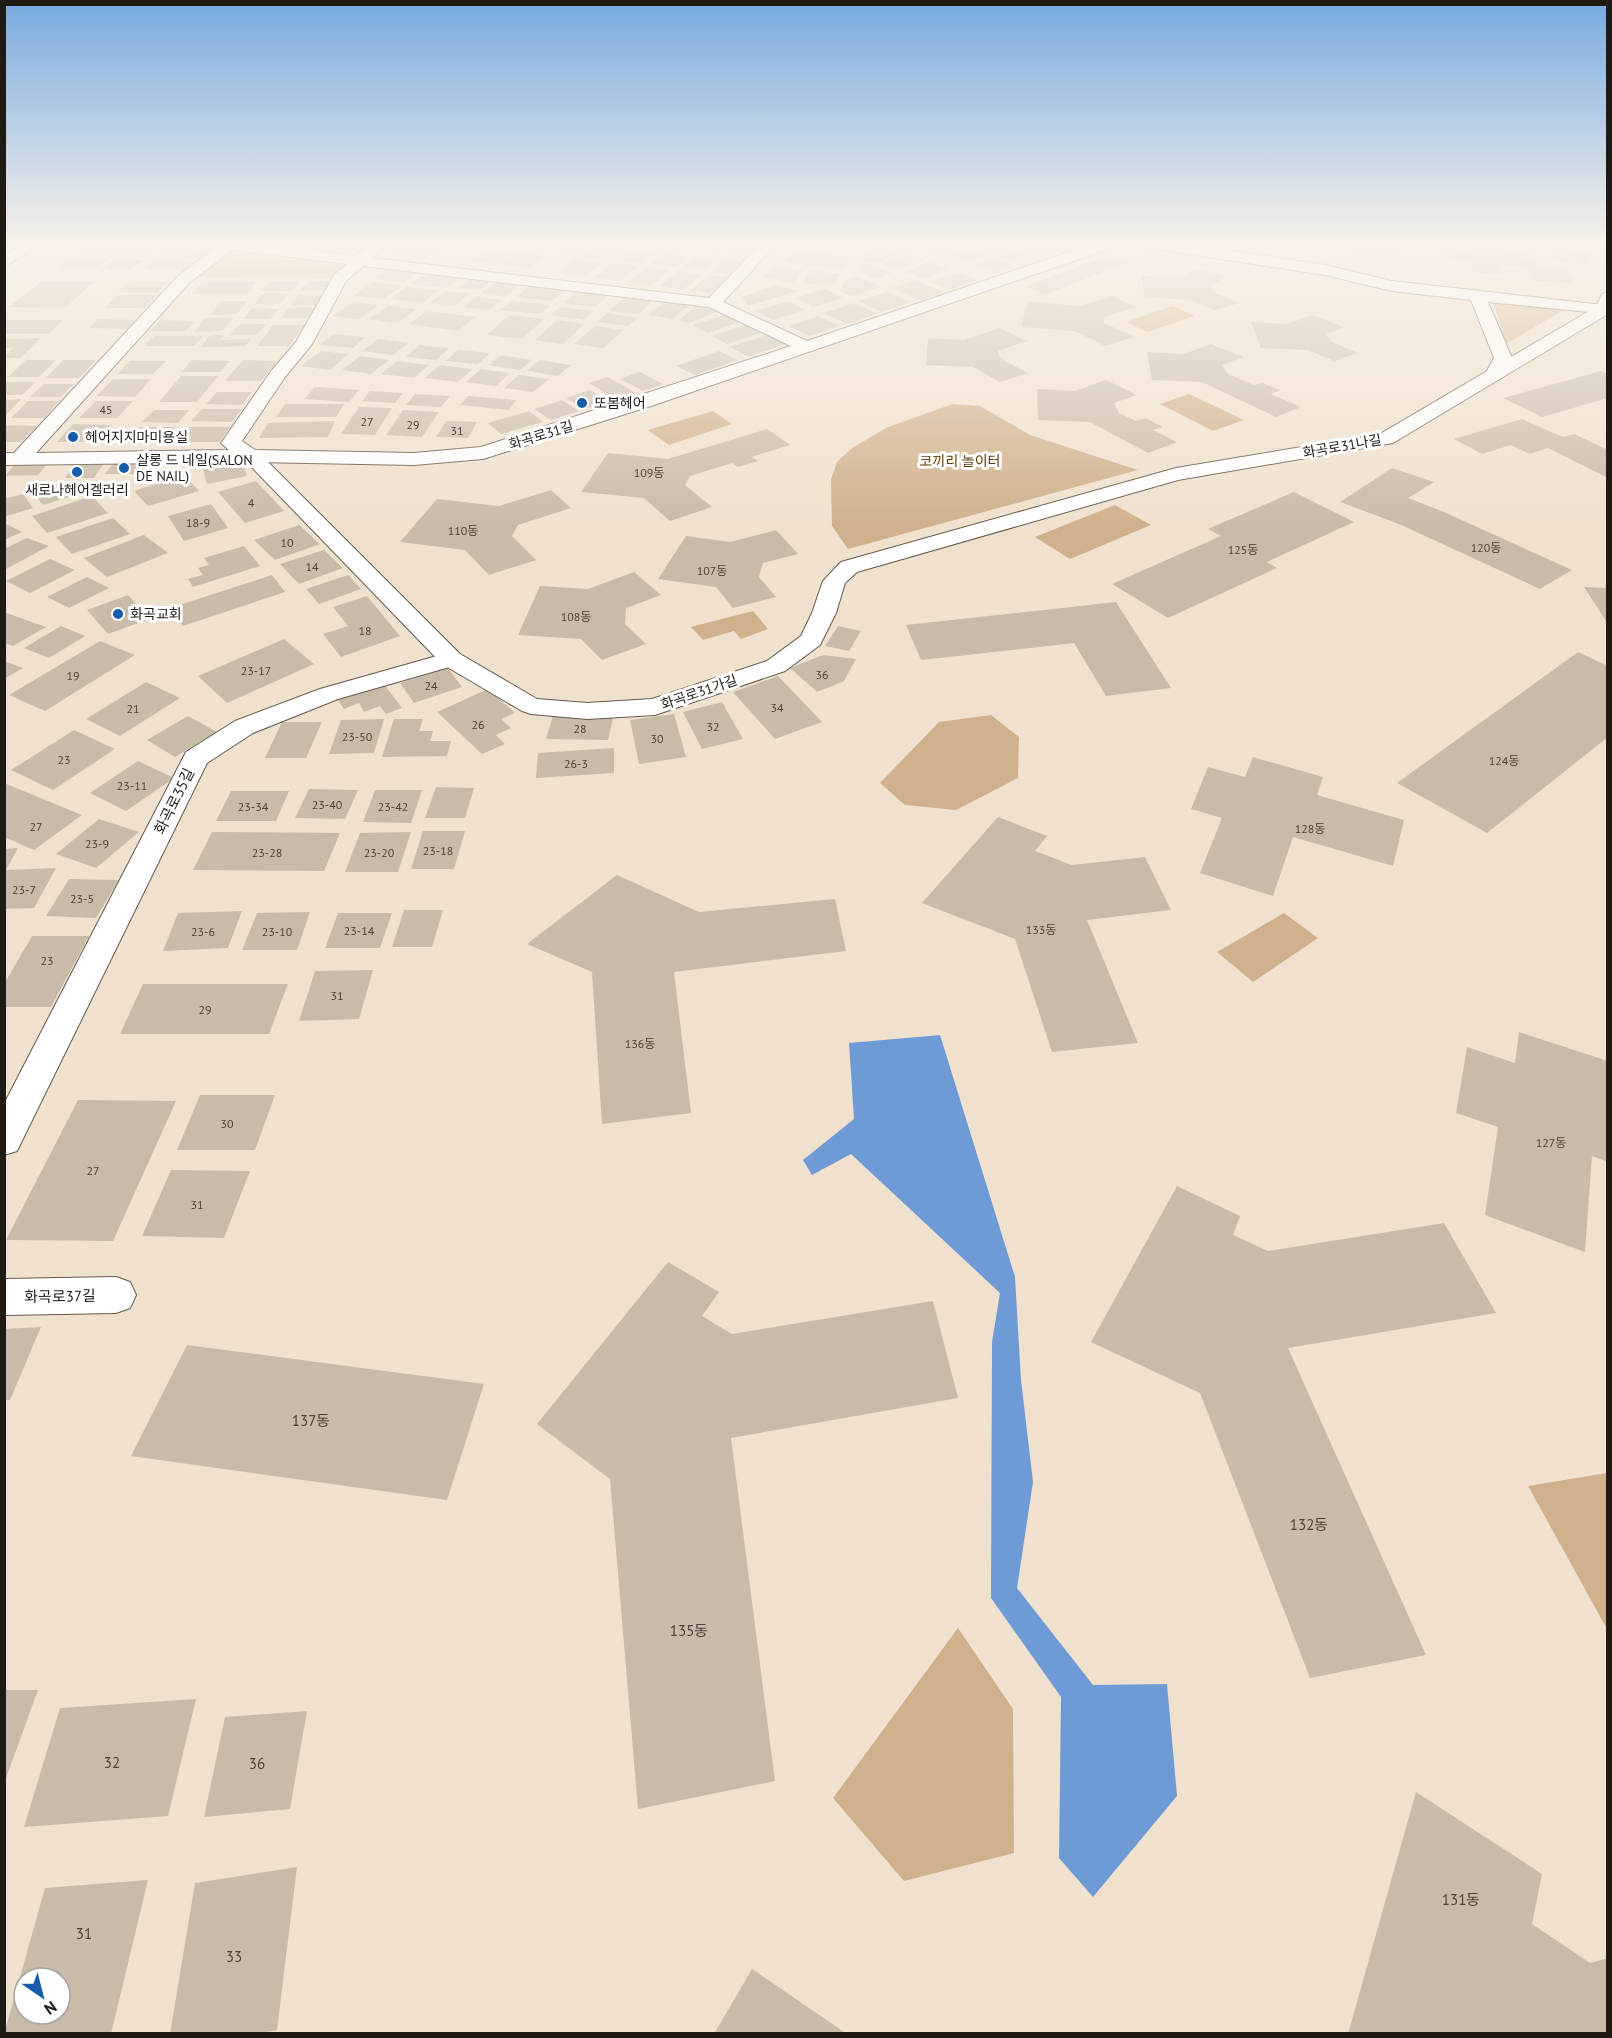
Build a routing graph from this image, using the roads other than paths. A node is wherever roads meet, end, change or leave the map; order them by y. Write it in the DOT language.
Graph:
graph roads {
  1 [pos="130,335"];
  2 [pos="308,335"];
  3 [pos="781,335"];
  4 [pos="841,335"];
  5 [pos="1495,335"];
  6 [pos="1557,335"];
  7 [pos="806,347"];
  8 [pos="1493,376"];
  9 [pos="250,456"];
  10 [pos="12,459"];
  11 [pos="1176,474"];
  12 [pos="451,659"];
  13 [pos="4,1140"];
  14 [pos="116,1295"];
  15 [pos="4,1297"];
  1 -- 10 [label="street"];
  2 -- 9 [label="street, 화곡로31가길"];
  3 -- 7 [label="street"];
  4 -- 7 [label="street, 화곡로31길"];
  5 -- 8 [label="street"];
  6 -- 8 [label="street, 화곡로31나길"];
  7 -- 9 [label="street, 화곡로31길"];
  8 -- 11 [label="street, 화곡로31나길"];
  9 -- 10 [label="street, 화곡로31길"];
  9 -- 12 [label="street, 화곡로31가길"];
  11 -- 12 [label="street, 화곡로31가길"];
  12 -- 13 [label="street, 화곡로35길"];
  14 -- 15 [label="street, 화곡로37길"];
}
